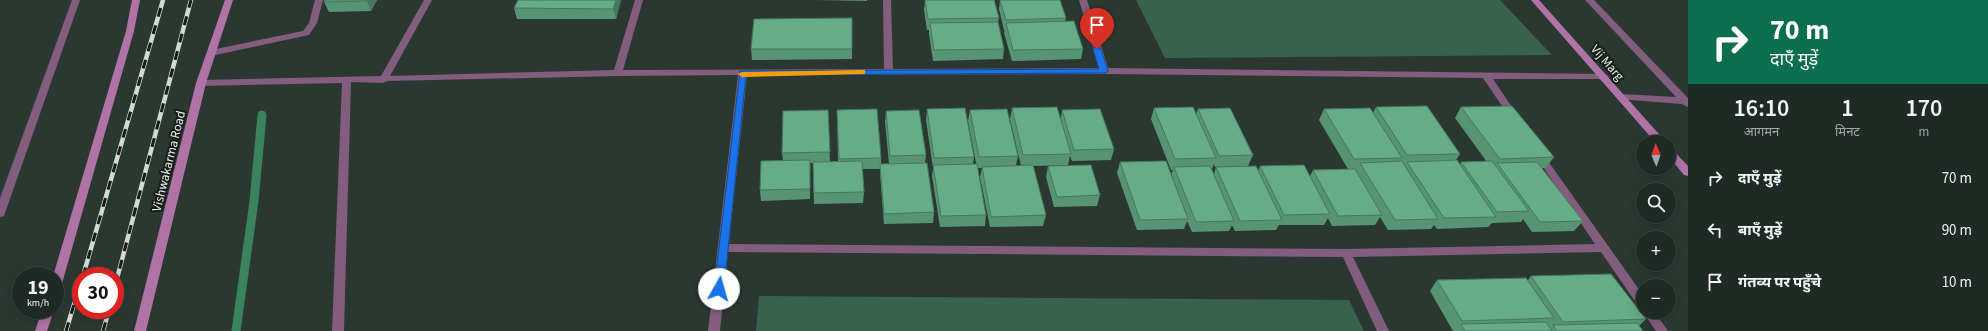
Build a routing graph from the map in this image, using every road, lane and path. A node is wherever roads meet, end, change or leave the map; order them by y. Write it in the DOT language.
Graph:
graph roads {
  1 [pos="76,0"];
  2 [pos="136,0"];
  3 [pos="229,0"];
  4 [pos="319,0"];
  5 [pos="428,0"];
  6 [pos="639,0"];
  7 [pos="886,0"];
  8 [pos="1083,0"];
  9 [pos="1535,0"];
  10 [pos="1589,0"];
  11 [pos="211,53"];
  12 [pos="1104,71"];
  13 [pos="618,72"];
  14 [pos="889,72"];
  15 [pos="742,73"];
  16 [pos="1487,77"];
  17 [pos="1604,77"];
  18 [pos="347,79"];
  19 [pos="383,80"];
  20 [pos="201,84"];
  21 [pos="1621,97"];
  22 [pos="1687,102"];
  23 [pos="1518,123"];
  24 [pos="1655,135"];
  25 [pos="1536,150"];
  26 [pos="1676,159"];
  27 [pos="1688,172"];
  28 [pos="0,213"];
  29 [pos="724,248"];
  30 [pos="1603,248"];
  31 [pos="1346,253"];
  32 [pos="61,267"];
  33 [pos="1636,294"];
  34 [pos="45,319"];
  35 [pos="1654,319"];
  36 [pos="41,331"];
  37 [pos="140,331"];
  38 [pos="338,331"];
  39 [pos="714,331"];
  40 [pos="1383,331"];
  41 [pos="1662,331"];
  1 -- 28 [label="street"];
  2 -- 32 [label="main road"];
  3 -- 11 [label="main road, Vishwakarma Road"];
  4 -- 11 [label="street"];
  5 -- 19 [label="street"];
  6 -- 13 [label="street"];
  7 -- 14 [label="street"];
  8 -- 12 [label="street"];
  9 -- 17 [label="main road, Vij Marg"];
  10 -- 22 [label="street"];
  11 -- 20 [label="main road, Vishwakarma Road"];
  12 -- 14 [label="street"];
  12 -- 16 [label="street"];
  13 -- 15 [label="street"];
  13 -- 19 [label="street"];
  14 -- 15 [label="street"];
  15 -- 29 [label="street"];
  16 -- 17 [label="street"];
  16 -- 23 [label="street"];
  17 -- 21 [label="main road, Vij Marg"];
  18 -- 19 [label="street"];
  18 -- 20 [label="street"];
  18 -- 38 [label="street"];
  20 -- 37 [label="main road, Vishwakarma Road"];
  21 -- 22 [label="street"];
  21 -- 24 [label="main road, Vij Marg"];
  25 -- 30 [label="street"];
  26 -- 27 [label="main road"];
  29 -- 31 [label="street"];
  29 -- 39 [label="street"];
  30 -- 31 [label="street"];
  30 -- 33 [label="street"];
  31 -- 40 [label="street"];
  34 -- 36 [label="main road"];
  35 -- 41 [label="street"];
}
